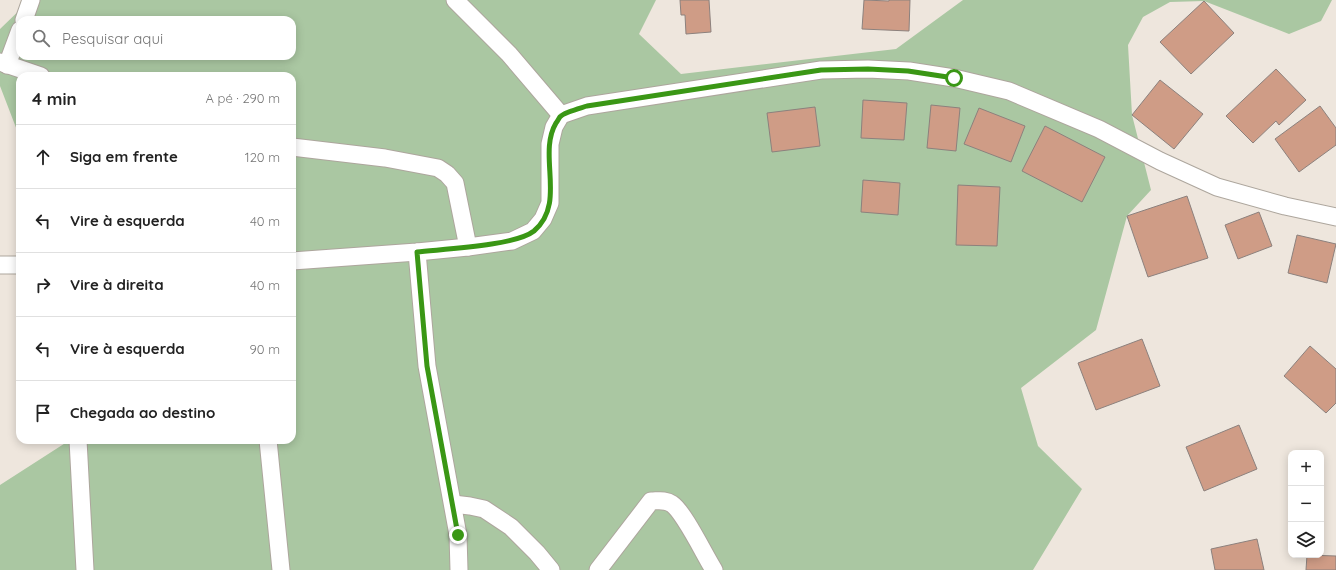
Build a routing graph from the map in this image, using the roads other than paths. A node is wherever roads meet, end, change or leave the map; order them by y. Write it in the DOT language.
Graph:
graph roads {
  1 [pos="31,0"];
  2 [pos="455,0"];
  3 [pos="25,16"];
  4 [pos="16,38"];
  5 [pos="3,64"];
  6 [pos="28,72"];
  7 [pos="561,115"];
  8 [pos="296,147"];
  9 [pos="1336,217"];
  10 [pos="468,246"];
  11 [pos="417,252"];
  12 [pos="296,261"];
  13 [pos="0,265"];
  14 [pos="16,265"];
  15 [pos="78,444"];
  16 [pos="268,444"];
  17 [pos="453,504"];
  18 [pos="85,570"];
  19 [pos="282,570"];
  20 [pos="460,570"];
  21 [pos="551,570"];
  22 [pos="598,570"];
  23 [pos="714,570"];
  1 -- 3 [label="street"];
  2 -- 7 [label="street"];
  4 -- 5 [label="street"];
  5 -- 6 [label="street"];
  7 -- 9 [label="street"];
  7 -- 10 [label="street"];
  8 -- 10 [label="street"];
  10 -- 11 [label="street"];
  11 -- 12 [label="street"];
  11 -- 17 [label="street"];
  13 -- 14 [label="street"];
  15 -- 18 [label="street"];
  16 -- 19 [label="street"];
  17 -- 20 [label="street"];
  17 -- 21 [label="street"];
  22 -- 23 [label="street"];
}
